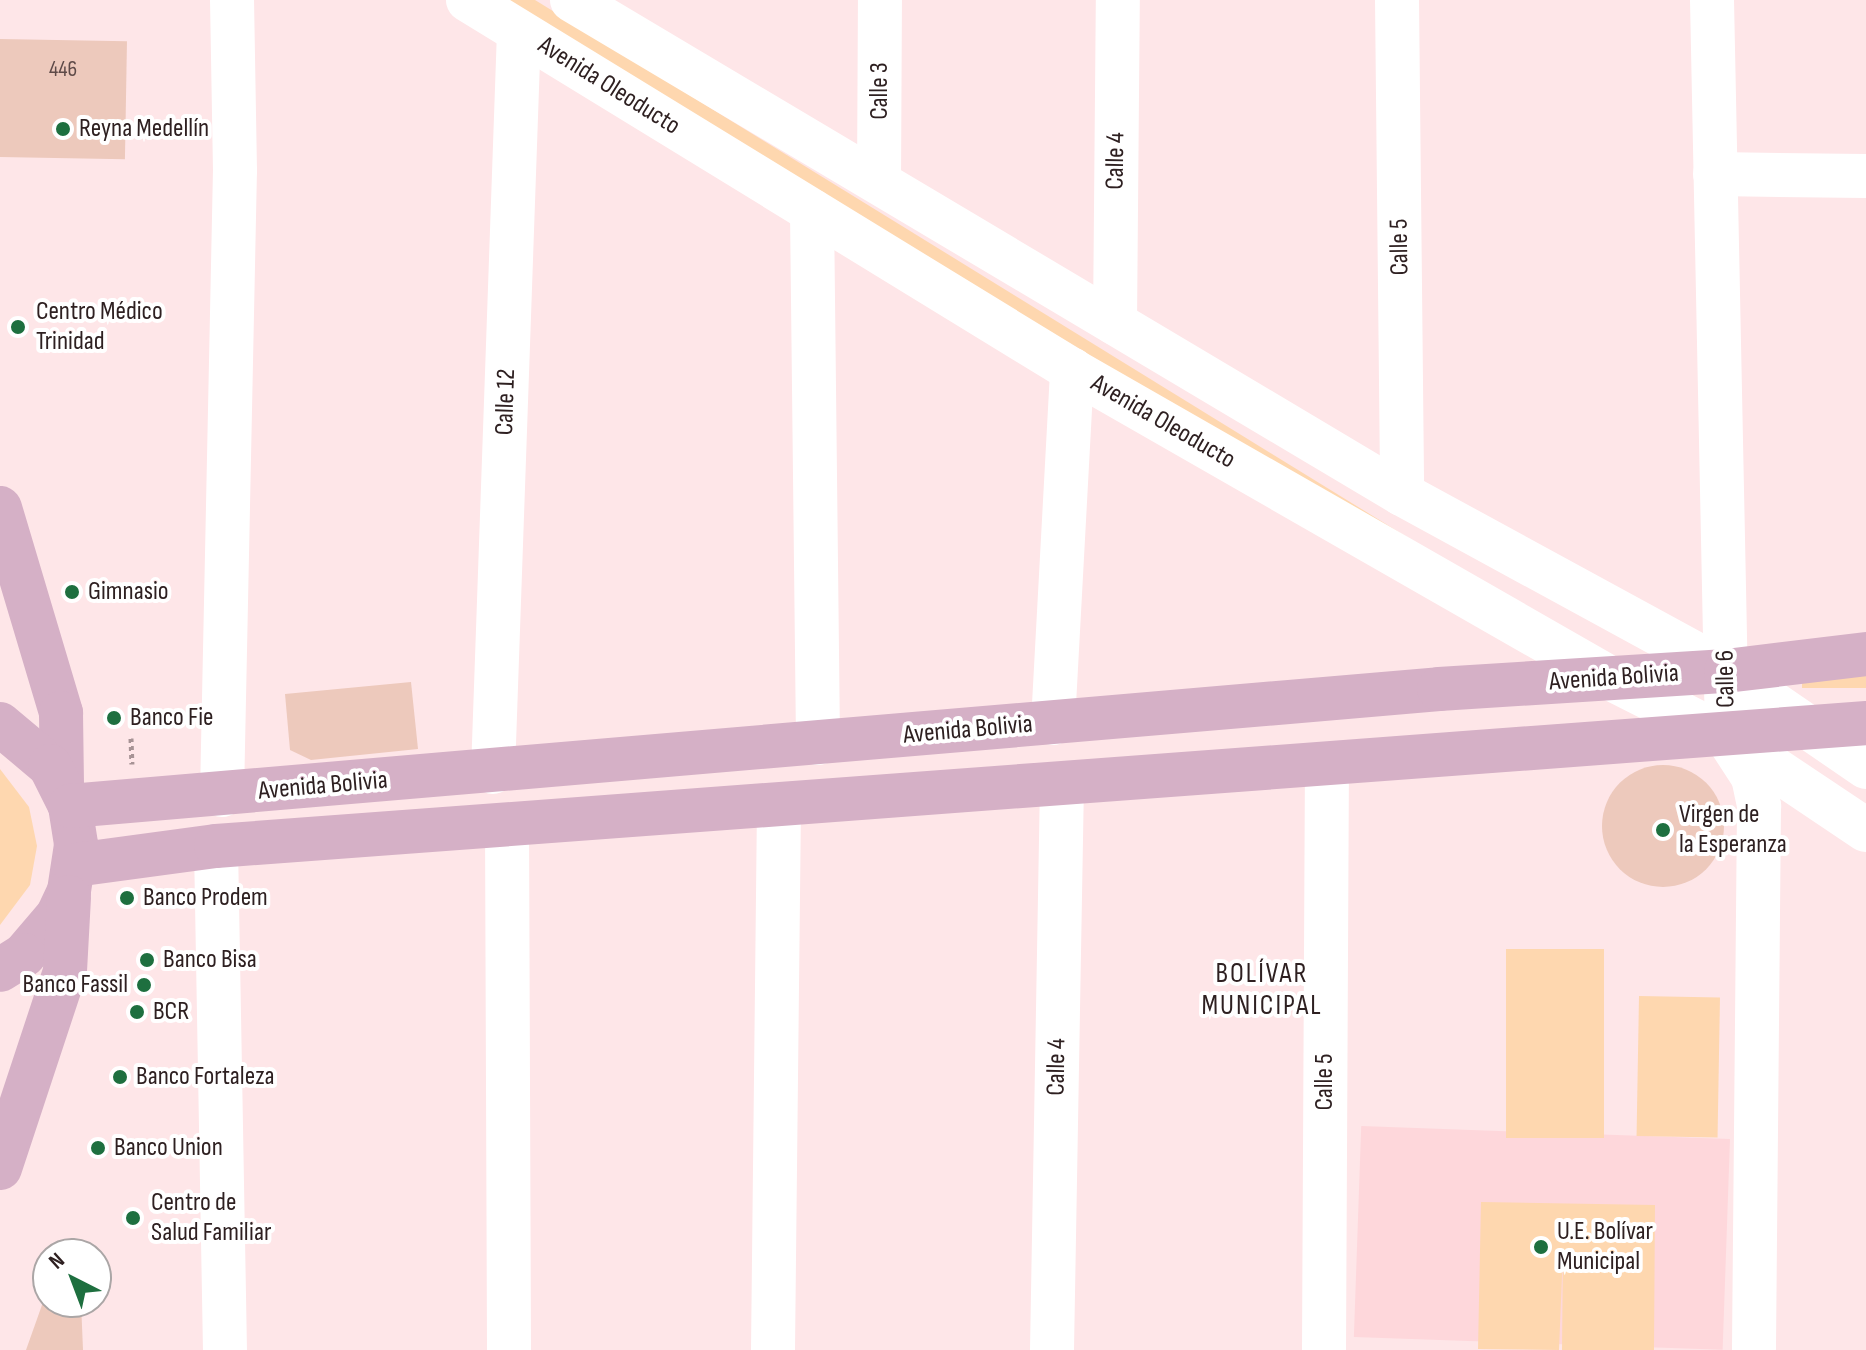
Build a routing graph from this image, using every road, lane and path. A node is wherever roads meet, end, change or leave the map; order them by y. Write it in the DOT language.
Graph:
graph roads {
  1 [pos="232,0"];
  2 [pos="468,0"];
  3 [pos="572,0"];
  4 [pos="880,0"];
  5 [pos="1118,0"];
  6 [pos="1397,0"];
  7 [pos="1712,0"];
  8 [pos="519,32"];
  9 [pos="1715,174"];
  10 [pos="1866,176"];
  11 [pos="879,182"];
  12 [pos="812,211"];
  13 [pos="1115,323"];
  14 [pos="1072,370"];
  15 [pos="1402,494"];
  16 [pos="0,508"];
  17 [pos="1866,654"];
  18 [pos="1726,671"];
  19 [pos="1610,678"];
  20 [pos="1053,723"];
  21 [pos="1866,723"];
  22 [pos="0,724"];
  23 [pos="1807,729"];
  24 [pos="1727,737"];
  25 [pos="818,743"];
  26 [pos="1327,766"];
  27 [pos="1866,767"];
  28 [pos="493,772"];
  29 [pos="1062,785"];
  30 [pos="66,795"];
  31 [pos="222,795"];
  32 [pos="779,805"];
  33 [pos="507,825"];
  34 [pos="1866,830"];
  35 [pos="216,846"];
  36 [pos="72,878"];
  37 [pos="0,970"];
  38 [pos="0,1168"];
  39 [pos="225,1350"];
  40 [pos="509,1350"];
  41 [pos="773,1350"];
  42 [pos="1052,1350"];
  43 [pos="1324,1350"];
  44 [pos="1754,1350"];
  1 -- 31 [label="street"];
  2 -- 8 [label="street, Avenida Oleoducto"];
  3 -- 11 [label="street, Avenida Oleoducto"];
  4 -- 11 [label="street, Calle 3"];
  5 -- 13 [label="street, Calle 4"];
  6 -- 15 [label="street, Calle 5"];
  7 -- 9 [label="street, Calle 6"];
  8 -- 12 [label="street, Avenida Oleoducto"];
  8 -- 28 [label="street, Calle 12"];
  9 -- 10 [label="street"];
  9 -- 18 [label="street, Calle 6"];
  11 -- 13 [label="street, Avenida Oleoducto"];
  12 -- 14 [label="street, Avenida Oleoducto"];
  12 -- 25 [label="street"];
  13 -- 15 [label="street, Avenida Oleoducto"];
  14 -- 19 [label="street, Avenida Oleoducto"];
  14 -- 20 [label="street"];
  15 -- 18 [label="street, Avenida Oleoducto"];
  16 -- 30 [label="main road"];
  17 -- 18 [label="main road, Avenida Bolivia"];
  18 -- 19 [label="main road, Avenida Bolivia"];
  18 -- 23 [label="street, Avenida Oleoducto"];
  18 -- 24 [label="street, Calle 6"];
  19 -- 20 [label="main road, Avenida Bolivia"];
  19 -- 24 [label="street, Avenida Oleoducto"];
  20 -- 25 [label="main road, Avenida Bolivia"];
  21 -- 23 [label="main road, Avenida Bolivia"];
  22 -- 30 [label="main road"];
  23 -- 24 [label="main road, Avenida Bolivia"];
  23 -- 27 [label="street, Avenida Oleoducto"];
  24 -- 26 [label="main road, Avenida Bolivia"];
  24 -- 34 [label="street, Avenida Oleoducto"];
  24 -- 44 [label="street, Calle 6"];
  25 -- 28 [label="main road, Avenida Bolivia"];
  26 -- 29 [label="main road, Avenida Bolivia"];
  26 -- 43 [label="street, Calle 5"];
  28 -- 31 [label="main road, Avenida Bolivia"];
  29 -- 32 [label="main road, Avenida Bolivia"];
  29 -- 42 [label="street, Calle 4"];
  30 -- 31 [label="main road, Avenida Bolivia"];
  30 -- 36 [label="main road"];
  32 -- 33 [label="main road, Avenida Bolivia"];
  32 -- 41 [label="street"];
  33 -- 35 [label="main road, Avenida Bolivia"];
  33 -- 40 [label="street"];
  35 -- 36 [label="main road, Avenida Bolivia"];
  35 -- 39 [label="street"];
  36 -- 37 [label="main road"];
  36 -- 38 [label="main road"];
}
